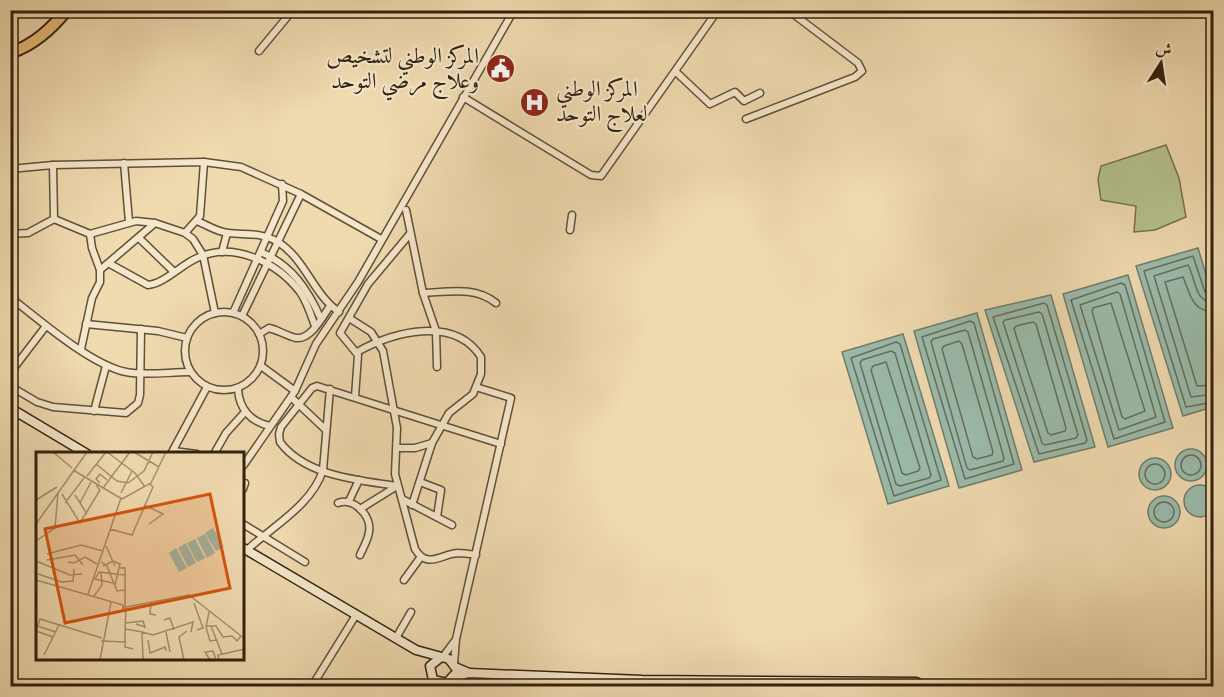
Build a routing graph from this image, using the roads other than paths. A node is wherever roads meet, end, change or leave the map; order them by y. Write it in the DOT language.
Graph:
graph roads {
  1 [pos="67,10"];
  2 [pos="293,10"];
  3 [pos="514,10"];
  4 [pos="718,10"];
  5 [pos="788,10"];
  6 [pos="259,51"];
  7 [pos="14,52"];
  8 [pos="676,72"];
  9 [pos="760,93"];
  10 [pos="463,97"];
  11 [pos="746,119"];
  12 [pos="204,162"];
  13 [pos="124,163"];
  14 [pos="53,165"];
  15 [pos="10,169"];
  16 [pos="282,184"];
  17 [pos="301,194"];
  18 [pos="406,210"];
  19 [pos="572,215"];
  20 [pos="54,219"];
  21 [pos="197,221"];
  22 [pos="129,222"];
  23 [pos="155,223"];
  24 [pos="570,230"];
  25 [pos="227,233"];
  26 [pos="10,234"];
  27 [pos="90,234"];
  28 [pos="185,234"];
  29 [pos="409,235"];
  30 [pos="267,237"];
  31 [pos="139,238"];
  32 [pos="381,239"];
  33 [pos="278,242"];
  34 [pos="222,252"];
  35 [pos="261,252"];
  36 [pos="203,255"];
  37 [pos="271,257"];
  38 [pos="258,259"];
  39 [pos="110,264"];
  40 [pos="267,264"];
  41 [pos="100,270"];
  42 [pos="173,271"];
  43 [pos="423,293"];
  44 [pos="10,297"];
  45 [pos="307,297"];
  46 [pos="496,303"];
  47 [pos="330,306"];
  48 [pos="339,312"];
  49 [pos="215,313"];
  50 [pos="233,313"];
  51 [pos="242,316"];
  52 [pos="349,318"];
  53 [pos="321,319"];
  54 [pos="86,324"];
  55 [pos="46,326"];
  56 [pos="315,326"];
  57 [pos="141,329"];
  58 [pos="436,331"];
  59 [pos="260,334"];
  60 [pos="187,338"];
  61 [pos="378,340"];
  62 [pos="81,349"];
  63 [pos="357,352"];
  64 [pos="106,366"];
  65 [pos="261,366"];
  66 [pos="437,367"];
  67 [pos="190,372"];
  68 [pos="10,373"];
  69 [pos="140,373"];
  70 [pos="10,386"];
  71 [pos="207,387"];
  72 [pos="476,387"];
  73 [pos="238,389"];
  74 [pos="330,389"];
  75 [pos="293,394"];
  76 [pos="355,397"];
  77 [pos="299,404"];
  78 [pos="10,408"];
  79 [pos="394,410"];
  80 [pos="94,411"];
  81 [pos="245,412"];
  82 [pos="441,425"];
  83 [pos="270,426"];
  84 [pos="326,430"];
  85 [pos="432,443"];
  86 [pos="501,444"];
  87 [pos="397,448"];
  88 [pos="84,452"];
  89 [pos="172,452"];
  90 [pos="215,452"];
  91 [pos="244,465"];
  92 [pos="323,470"];
  93 [pos="359,480"];
  94 [pos="420,482"];
  95 [pos="398,486"];
  96 [pos="402,499"];
  97 [pos="349,501"];
  98 [pos="338,503"];
  99 [pos="412,505"];
  100 [pos="360,510"];
  101 [pos="437,517"];
  102 [pos="244,525"];
  103 [pos="452,525"];
  104 [pos="263,536"];
  105 [pos="245,549"];
  106 [pos="360,555"];
  107 [pos="476,555"];
  108 [pos="420,558"];
  109 [pos="305,562"];
  110 [pos="404,580"];
  111 [pos="411,612"];
  112 [pos="356,615"];
  113 [pos="396,638"];
  114 [pos="456,639"];
  115 [pos="416,650"];
  116 [pos="441,658"];
  117 [pos="454,675"];
  118 [pos="433,680"];
  119 [pos="642,683"];
  120 [pos="740,684"];
  121 [pos="312,687"];
  122 [pos="924,687"];
  1 -- 7 [label="highway"];
  2 -- 6 [label="street"];
  3 -- 10 [label="street"];
  4 -- 8 [label="street"];
  5 -- 11 [label="street"];
  8 -- 9 [label="street"];
  8 -- 10 [label="street"];
  10 -- 32 [label="street"];
  12 -- 13 [label="street"];
  12 -- 16 [label="street"];
  12 -- 21 [label="street"];
  13 -- 14 [label="street"];
  13 -- 22 [label="street"];
  14 -- 15 [label="street"];
  14 -- 20 [label="street"];
  16 -- 17 [label="street"];
  16 -- 30 [label="street"];
  17 -- 32 [label="street"];
  17 -- 33 [label="street"];
  18 -- 29 [label="street"];
  19 -- 24 [label="street"];
  20 -- 26 [label="street"];
  20 -- 27 [label="street"];
  21 -- 25 [label="street"];
  21 -- 28 [label="street"];
  22 -- 23 [label="street"];
  22 -- 27 [label="street"];
  23 -- 28 [label="street"];
  23 -- 31 [label="street"];
  25 -- 30 [label="street"];
  25 -- 34 [label="street"];
  27 -- 41 [label="street"];
  28 -- 36 [label="street"];
  29 -- 43 [label="street"];
  29 -- 52 [label="street"];
  30 -- 33 [label="street"];
  30 -- 35 [label="street"];
  31 -- 39 [label="street"];
  31 -- 42 [label="street"];
  32 -- 48 [label="street"];
  33 -- 37 [label="street"];
  33 -- 47 [label="street"];
  34 -- 36 [label="street"];
  34 -- 38 [label="street"];
  35 -- 37 [label="street"];
  35 -- 38 [label="street"];
  36 -- 42 [label="street"];
  36 -- 49 [label="street"];
  37 -- 40 [label="street"];
  37 -- 45 [label="street"];
  38 -- 40 [label="street"];
  38 -- 50 [label="street"];
  39 -- 41 [label="street"];
  39 -- 42 [label="street"];
  40 -- 45 [label="street"];
  40 -- 51 [label="street"];
  41 -- 54 [label="street"];
  43 -- 46 [label="street"];
  43 -- 58 [label="street"];
  44 -- 55 [label="street"];
  45 -- 53 [label="street"];
  45 -- 56 [label="street"];
  47 -- 48 [label="street"];
  47 -- 53 [label="street"];
  48 -- 75 [label="street"];
  49 -- 50 [label="street"];
  49 -- 60 [label="street"];
  50 -- 51 [label="street"];
  51 -- 59 [label="street"];
  52 -- 61 [label="street"];
  52 -- 63 [label="street"];
  53 -- 56 [label="street"];
  54 -- 57 [label="street"];
  54 -- 62 [label="street"];
  55 -- 62 [label="street"];
  55 -- 68 [label="street"];
  56 -- 59 [label="street"];
  57 -- 60 [label="street"];
  57 -- 69 [label="street"];
  58 -- 61 [label="street"];
  58 -- 66 [label="street"];
  58 -- 72 [label="street"];
  59 -- 65 [label="street"];
  60 -- 67 [label="street"];
  61 -- 63 [label="street"];
  61 -- 79 [label="street"];
  62 -- 64 [label="street"];
  63 -- 76 [label="street"];
  64 -- 69 [label="street"];
  64 -- 80 [label="street"];
  65 -- 73 [label="street"];
  65 -- 75 [label="street"];
  67 -- 69 [label="street"];
  67 -- 71 [label="street"];
  69 -- 80 [label="street"];
  70 -- 80 [label="street"];
  71 -- 73 [label="street"];
  71 -- 89 [label="street"];
  72 -- 82 [label="street"];
  72 -- 86 [label="street"];
  73 -- 81 [label="street"];
  74 -- 76 [label="street"];
  74 -- 77 [label="street"];
  74 -- 84 [label="street"];
  75 -- 77 [label="street"];
  75 -- 83 [label="street"];
  76 -- 79 [label="street"];
  77 -- 84 [label="street"];
  77 -- 92 [label="street"];
  78 -- 88 [label="street"];
  79 -- 82 [label="street"];
  79 -- 87 [label="street"];
  81 -- 83 [label="street"];
  81 -- 90 [label="street"];
  82 -- 85 [label="street"];
  82 -- 86 [label="street"];
  83 -- 91 [label="street"];
  84 -- 92 [label="street"];
  85 -- 87 [label="street"];
  85 -- 94 [label="street"];
  86 -- 107 [label="street"];
  87 -- 95 [label="street"];
  92 -- 93 [label="street"];
  92 -- 104 [label="street"];
  93 -- 95 [label="street"];
  93 -- 97 [label="street"];
  94 -- 99 [label="street"];
  94 -- 101 [label="street"];
  95 -- 96 [label="street"];
  95 -- 100 [label="street"];
  96 -- 99 [label="street"];
  96 -- 108 [label="street"];
  97 -- 98 [label="street"];
  97 -- 100 [label="street"];
  99 -- 101 [label="street"];
  100 -- 106 [label="street"];
  101 -- 103 [label="street"];
  102 -- 104 [label="street"];
  104 -- 105 [label="street"];
  104 -- 109 [label="street"];
  105 -- 112 [label="street"];
  107 -- 108 [label="street"];
  107 -- 114 [label="street"];
  108 -- 110 [label="street"];
  111 -- 113 [label="street"];
  112 -- 113 [label="street"];
  112 -- 121 [label="street"];
  113 -- 115 [label="street"];
  114 -- 116 [label="street"];
  114 -- 117 [label="street"];
  115 -- 116 [label="street"];
  115 -- 118 [label="street"];
  116 -- 117 [label="street"];
  116 -- 118 [label="street"];
  117 -- 118 [label="street"];
  117 -- 119 [label="street"];
  119 -- 120 [label="street"];
  120 -- 122 [label="street"];
}
